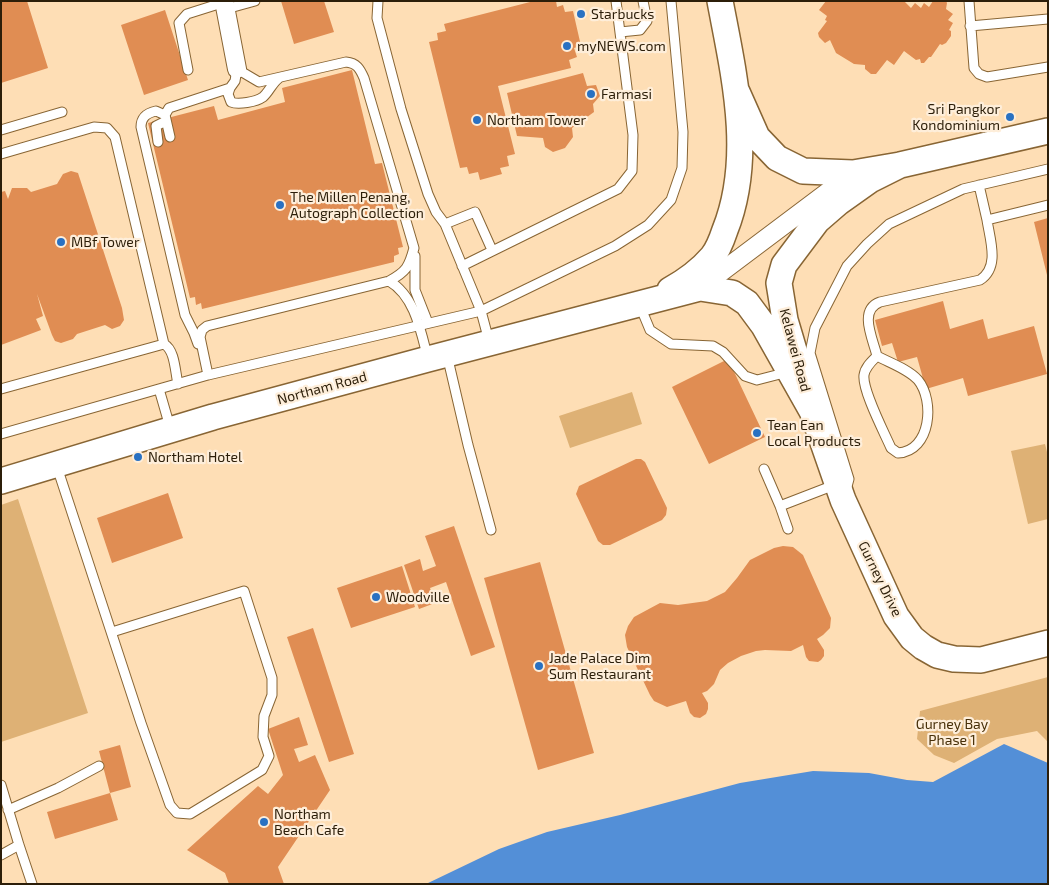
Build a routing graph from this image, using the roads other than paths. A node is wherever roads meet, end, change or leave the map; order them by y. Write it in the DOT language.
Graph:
graph roads {
  1 [pos="255,1"];
  2 [pos="378,1"];
  3 [pos="616,1"];
  4 [pos="643,1"];
  5 [pos="671,1"];
  6 [pos="720,1"];
  7 [pos="969,1"];
  8 [pos="225,4"];
  9 [pos="1048,19"];
  10 [pos="970,26"];
  11 [pos="620,32"];
  12 [pos="1048,67"];
  13 [pos="237,69"];
  14 [pos="188,70"];
  15 [pos="280,78"];
  16 [pos="364,78"];
  17 [pos="355,80"];
  18 [pos="259,82"];
  19 [pos="230,88"];
  20 [pos="217,92"];
  21 [pos="737,92"];
  22 [pos="261,98"];
  23 [pos="230,102"];
  24 [pos="62,112"];
  25 [pos="165,118"];
  26 [pos="1,130"];
  27 [pos="1048,131"];
  28 [pos="170,138"];
  29 [pos="158,142"];
  30 [pos="1,154"];
  31 [pos="900,165"];
  32 [pos="1048,169"];
  33 [pos="853,173"];
  34 [pos="979,185"];
  35 [pos="1048,205"];
  36 [pos="987,220"];
  37 [pos="445,224"];
  38 [pos="414,248"];
  39 [pos="492,250"];
  40 [pos="462,266"];
  41 [pos="389,281"];
  42 [pos="700,288"];
  43 [pos="642,303"];
  44 [pos="481,311"];
  45 [pos="186,317"];
  46 [pos="423,324"];
  47 [pos="207,326"];
  48 [pos="490,343"];
  49 [pos="164,344"];
  50 [pos="877,356"];
  51 [pos="438,357"];
  52 [pos="788,372"];
  53 [pos="207,375"];
  54 [pos="178,384"];
  55 [pos="1,389"];
  56 [pos="160,389"];
  57 [pos="812,411"];
  58 [pos="171,429"];
  59 [pos="2,430"];
  60 [pos="56,464"];
  61 [pos="764,469"];
  62 [pos="1,481"];
  63 [pos="840,492"];
  64 [pos="780,506"];
  65 [pos="788,529"];
  66 [pos="491,530"];
  67 [pos="112,632"];
  68 [pos="1048,643"];
  69 [pos="99,766"];
  70 [pos="1,785"];
  71 [pos="8,810"];
  72 [pos="18,845"];
  73 [pos="1,855"];
  74 [pos="32,884"];
  1 -- 8 [label="lane"];
  2 -- 37 [label="lane"];
  3 -- 11 [label="lane"];
  4 -- 11 [label="lane"];
  5 -- 44 [label="lane"];
  6 -- 21 [label="main road"];
  7 -- 10 [label="lane"];
  8 -- 13 [label="street"];
  8 -- 14 [label="lane"];
  9 -- 10 [label="lane"];
  10 -- 12 [label="lane"];
  11 -- 39 [label="lane"];
  13 -- 18 [label="lane"];
  13 -- 19 [label="lane"];
  15 -- 16 [label="lane"];
  15 -- 18 [label="lane"];
  15 -- 22 [label="lane"];
  16 -- 17 [label="lane"];
  16 -- 38 [label="lane"];
  18 -- 22 [label="lane"];
  19 -- 20 [label="lane"];
  19 -- 23 [label="lane"];
  20 -- 23 [label="lane"];
  20 -- 25 [label="lane"];
  21 -- 33 [label="main road, Kelawei Road"];
  21 -- 43 [label="main road"];
  22 -- 23 [label="lane"];
  24 -- 26 [label="lane"];
  25 -- 28 [label="lane"];
  25 -- 29 [label="lane"];
  25 -- 45 [label="lane"];
  27 -- 31 [label="main road, Kelawei Road"];
  30 -- 49 [label="lane"];
  31 -- 33 [label="main road, Kelawei Road"];
  31 -- 57 [label="main road, Kelawei Road"];
  32 -- 34 [label="lane"];
  33 -- 42 [label="street"];
  34 -- 36 [label="lane"];
  34 -- 63 [label="lane"];
  35 -- 36 [label="lane"];
  36 -- 50 [label="lane"];
  37 -- 39 [label="lane"];
  37 -- 40 [label="lane"];
  38 -- 41 [label="lane"];
  38 -- 46 [label="lane"];
  39 -- 40 [label="lane"];
  40 -- 44 [label="lane"];
  41 -- 46 [label="lane"];
  41 -- 47 [label="lane"];
  42 -- 43 [label="main road"];
  42 -- 52 [label="main road"];
  43 -- 48 [label="main road, Northam Road"];
  43 -- 52 [label="lane"];
  44 -- 46 [label="lane"];
  44 -- 48 [label="lane"];
  45 -- 47 [label="lane"];
  45 -- 53 [label="lane"];
  46 -- 51 [label="lane"];
  46 -- 53 [label="lane"];
  47 -- 53 [label="lane"];
  48 -- 51 [label="main road, Northam Road"];
  49 -- 54 [label="lane"];
  49 -- 55 [label="lane"];
  50 -- 50 [label="lane"];
  51 -- 58 [label="main road, Northam Road"];
  51 -- 66 [label="lane"];
  52 -- 57 [label="main road"];
  53 -- 54 [label="lane"];
  54 -- 56 [label="lane"];
  56 -- 58 [label="lane"];
  56 -- 59 [label="lane"];
  57 -- 63 [label="main road, Gurney Drive"];
  58 -- 60 [label="main road, Northam Road"];
  60 -- 62 [label="main road, Northam Road"];
  60 -- 67 [label="lane"];
  61 -- 64 [label="lane"];
  63 -- 64 [label="lane"];
  63 -- 68 [label="main road, Gurney Drive"];
  64 -- 65 [label="lane"];
  67 -- 67 [label="lane"];
  69 -- 71 [label="lane"];
  70 -- 71 [label="lane"];
  71 -- 72 [label="lane"];
  72 -- 73 [label="lane"];
  72 -- 74 [label="lane"];
}
